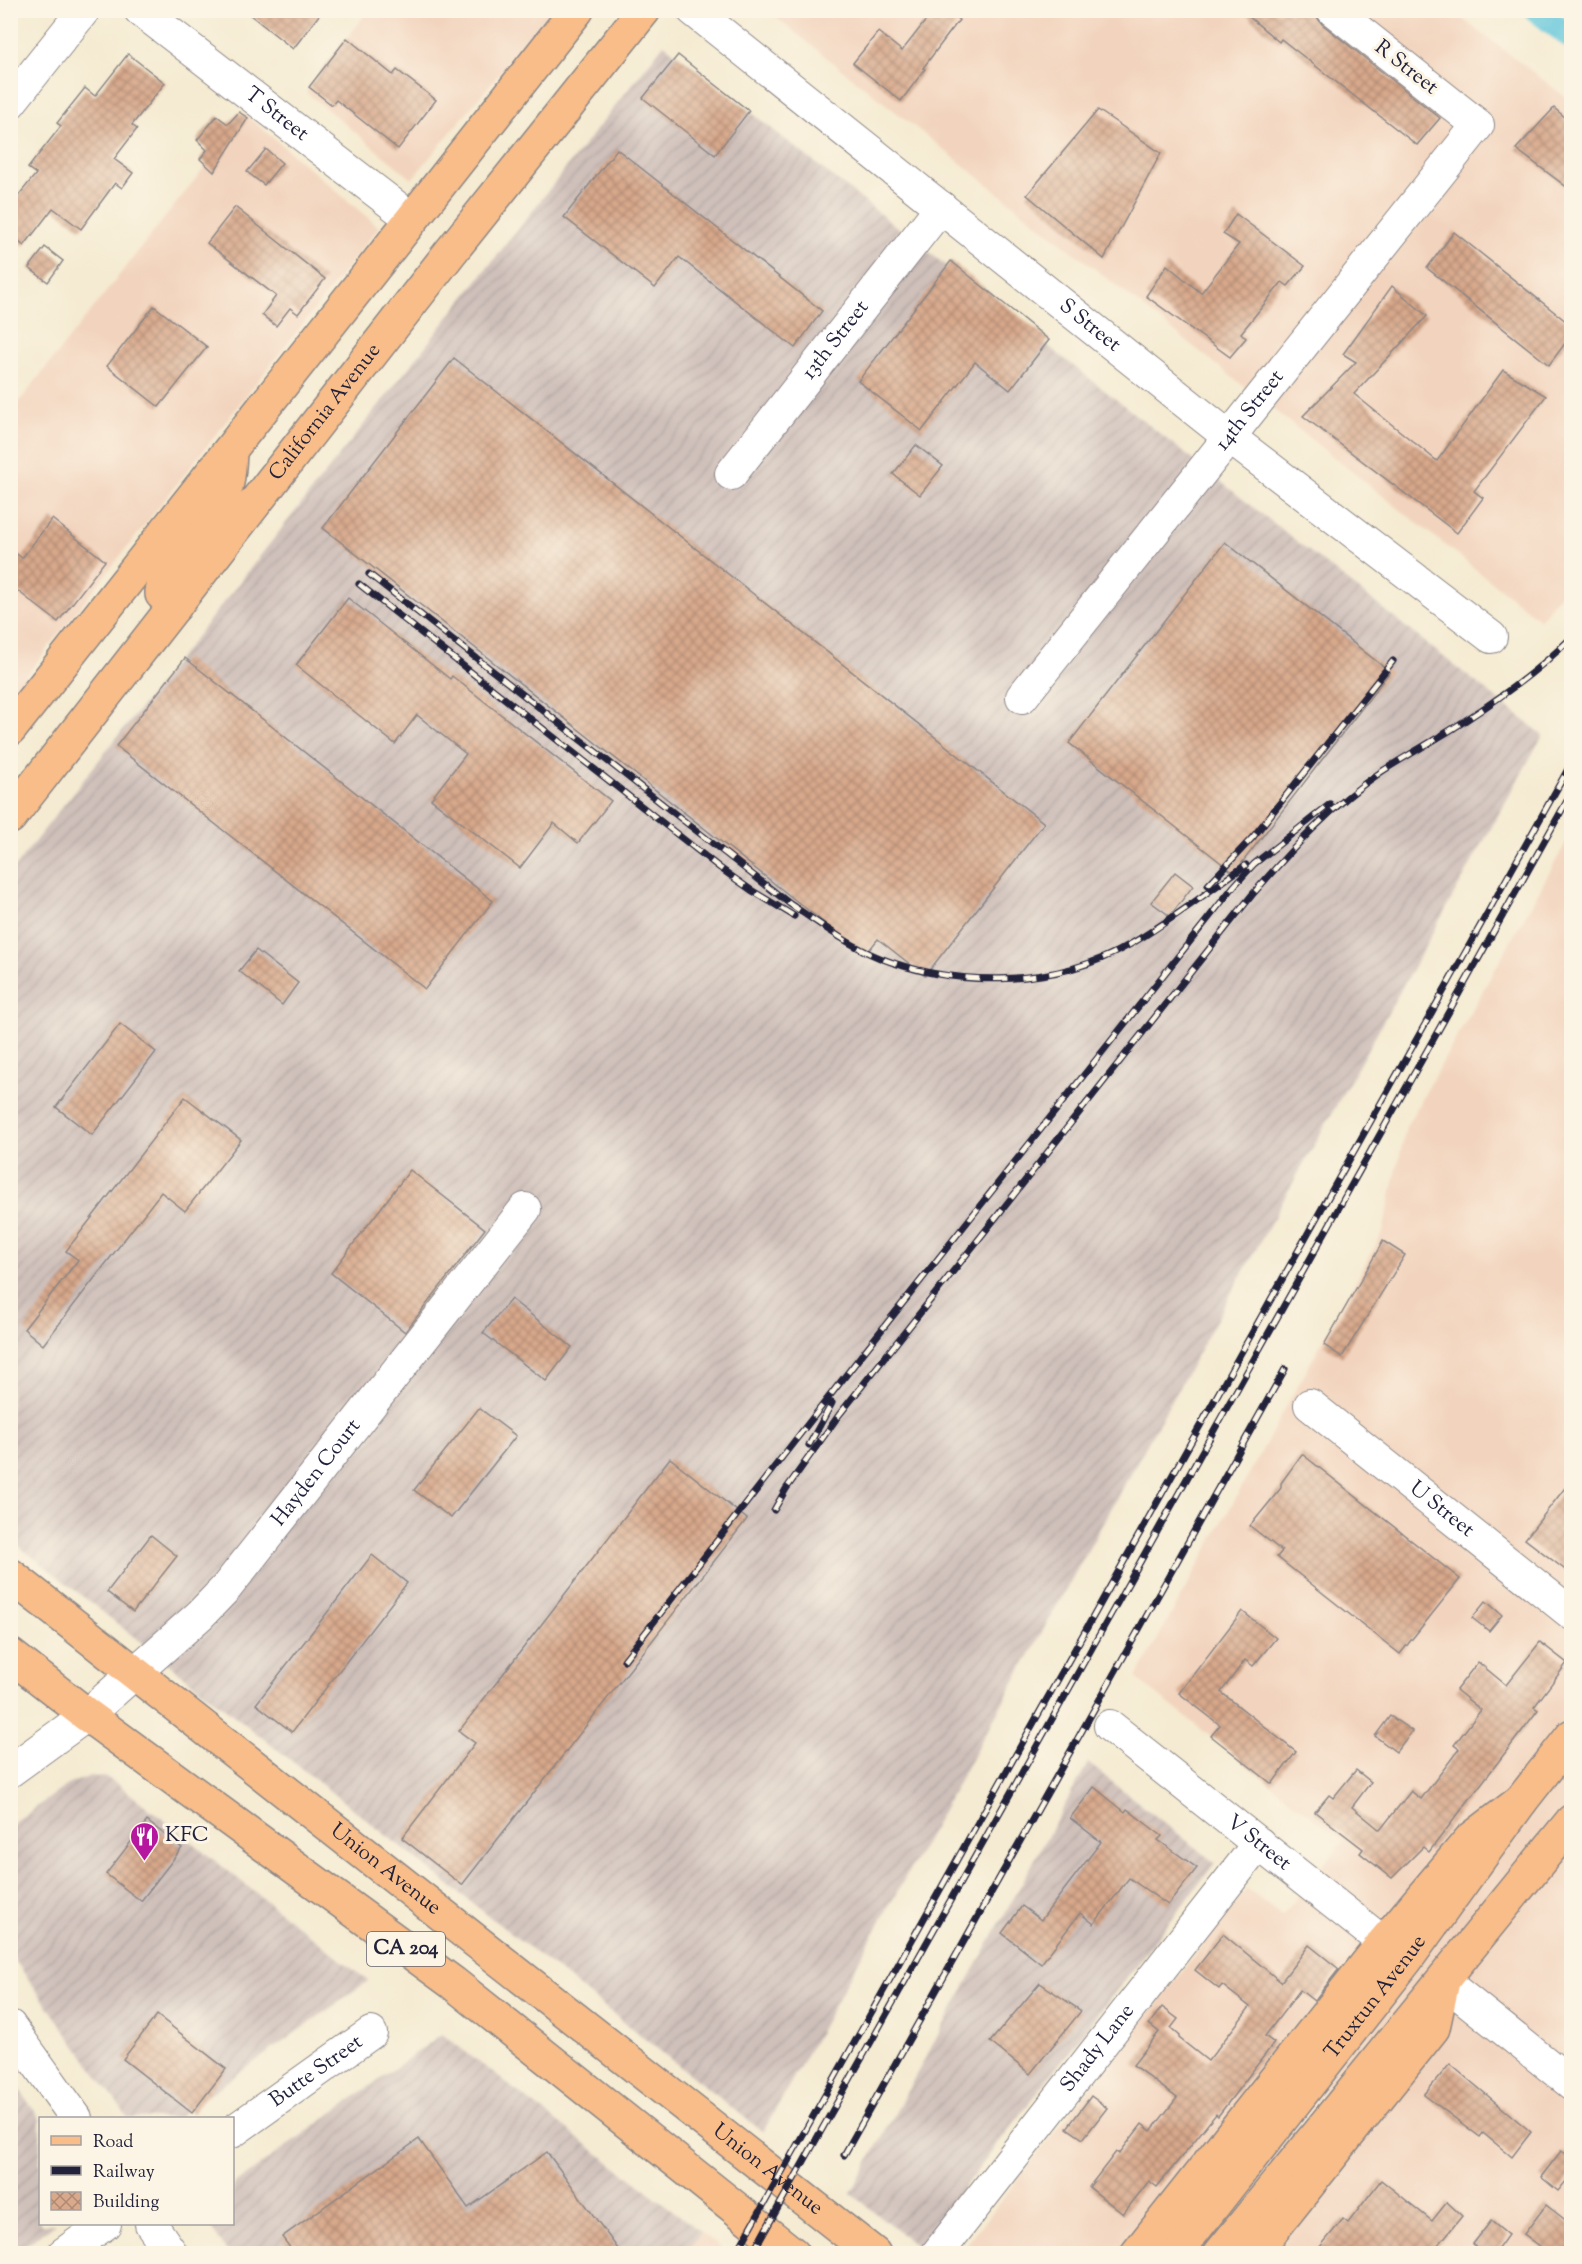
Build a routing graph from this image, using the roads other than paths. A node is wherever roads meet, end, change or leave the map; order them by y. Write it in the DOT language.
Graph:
graph roads {
  1 [pos="84,10"];
  2 [pos="140,10"];
  3 [pos="577,10"];
  4 [pos="644,10"];
  5 [pos="693,10"];
  6 [pos="1333,10"];
  7 [pos="10,103"];
  8 [pos="1478,125"];
  9 [pos="941,207"];
  10 [pos="412,219"];
  11 [pos="381,342"];
  12 [pos="1229,437"];
  13 [pos="231,449"];
  14 [pos="731,474"];
  15 [pos="174,606"];
  16 [pos="1491,637"];
  17 [pos="1022,697"];
  18 [pos="10,729"];
  19 [pos="10,817"];
  20 [pos="525,1209"];
  21 [pos="1310,1405"];
  22 [pos="10,1575"];
  23 [pos="1572,1614"];
  24 [pos="10,1655"];
  25 [pos="134,1673"];
  26 [pos="87,1715"];
  27 [pos="1110,1726"];
  28 [pos="1572,1736"];
  29 [pos="10,1771"];
  30 [pos="1521,1801"];
  31 [pos="1572,1821"];
  32 [pos="1259,1843"];
  33 [pos="1395,1951"];
  34 [pos="1443,1981"];
  35 [pos="10,2026"];
  36 [pos="371,2032"];
  37 [pos="1572,2084"];
  38 [pos="75,2117"];
  39 [pos="234,2131"];
  40 [pos="102,2225"];
  41 [pos="152,2225"];
  42 [pos="63,2253"];
  43 [pos="172,2253"];
  44 [pos="793,2253"];
  45 [pos="874,2253"];
  46 [pos="937,2253"];
  47 [pos="1137,2253"];
  48 [pos="1175,2253"];
  49 [pos="1220,2253"];
  50 [pos="1253,2253"];
  1 -- 7 [label="street"];
  2 -- 10 [label="street, T Street"];
  3 -- 10 [label="main road"];
  4 -- 11 [label="main road, California Avenue"];
  5 -- 9 [label="street, S Street"];
  6 -- 8 [label="street, R Street"];
  8 -- 12 [label="street, 14th Street"];
  9 -- 12 [label="street, S Street"];
  9 -- 14 [label="street, 13th Street"];
  10 -- 11 [label="main road"];
  10 -- 13 [label="main road"];
  11 -- 15 [label="main road, California Avenue"];
  12 -- 16 [label="street, S Street"];
  12 -- 17 [label="street, 14th Street"];
  13 -- 15 [label="main road"];
  13 -- 18 [label="main road"];
  15 -- 19 [label="main road, California Avenue"];
  20 -- 25 [label="street, Hayden Court"];
  21 -- 23 [label="street, U Street"];
  22 -- 25 [label="main road, Union Avenue / CA 204"];
  24 -- 26 [label="main road, CA 204"];
  25 -- 26 [label="street, Hayden Court"];
  25 -- 45 [label="main road, Union Avenue / CA 204"];
  26 -- 29 [label="street, Hayden Court"];
  26 -- 44 [label="main road, CA 204"];
  27 -- 32 [label="street, V Street"];
  28 -- 30 [label="main road"];
  30 -- 33 [label="main road"];
  30 -- 34 [label="main road"];
  31 -- 34 [label="main road, Truxtun Avenue"];
  32 -- 33 [label="street, V Street"];
  32 -- 46 [label="street, Shady Lane"];
  33 -- 47 [label="main road"];
  33 -- 48 [label="main road, Truxtun Avenue"];
  34 -- 37 [label="street"];
  34 -- 49 [label="main road, Truxtun Avenue"];
  34 -- 50 [label="main road"];
  35 -- 38 [label="street"];
  36 -- 39 [label="street, Butte Street"];
  40 -- 42 [label="street"];
  41 -- 43 [label="street"];
}
